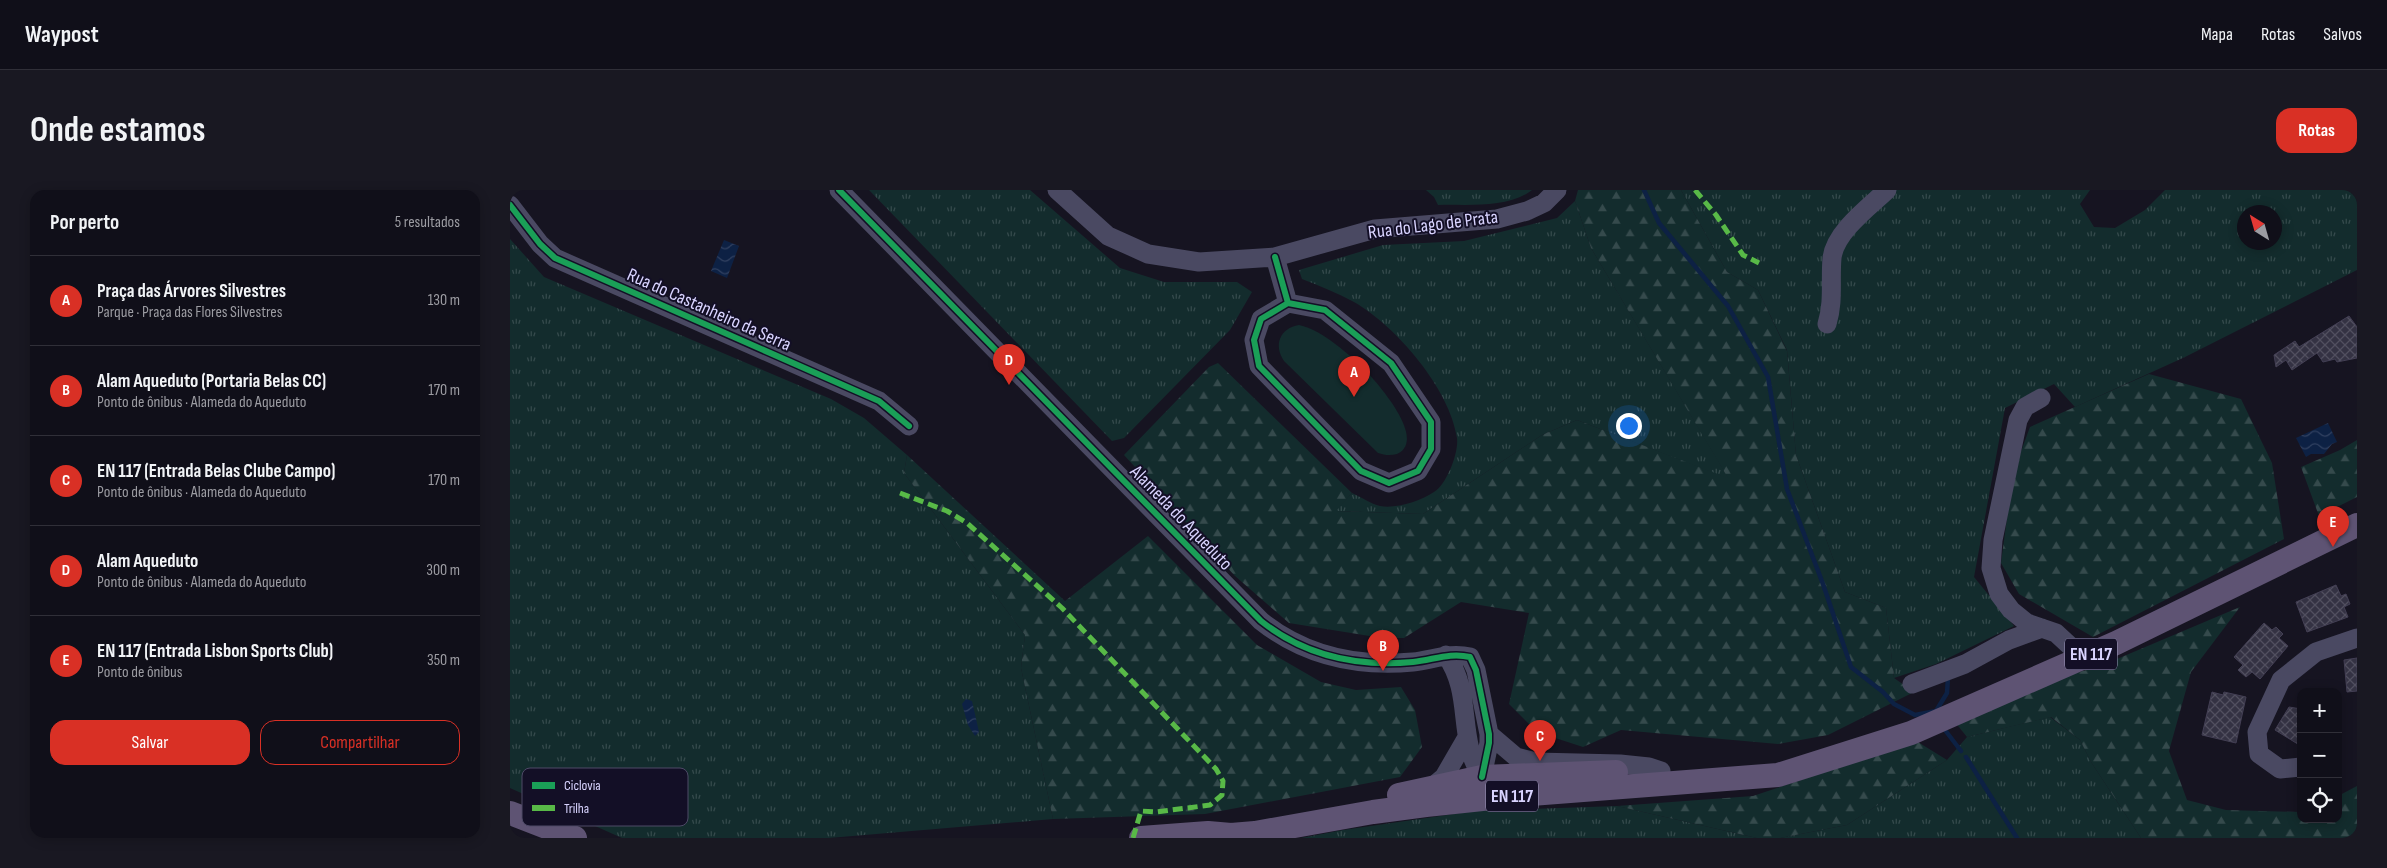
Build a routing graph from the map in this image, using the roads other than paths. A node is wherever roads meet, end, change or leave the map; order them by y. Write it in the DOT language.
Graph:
graph roads {
  1 [pos="517,190"];
  2 [pos="839,190"];
  3 [pos="1057,190"];
  4 [pos="1557,190"];
  5 [pos="1887,190"];
  6 [pos="510,197"];
  7 [pos="510,205"];
  8 [pos="1275,257"];
  9 [pos="1288,303"];
  10 [pos="1827,324"];
  11 [pos="2041,398"];
  12 [pos="909,426"];
  13 [pos="2357,525"];
  14 [pos="2042,628"];
  15 [pos="2357,638"];
  16 [pos="1446,655"];
  17 [pos="2084,658"];
  18 [pos="1912,684"];
  19 [pos="1488,734"];
  20 [pos="1466,739"];
  21 [pos="1816,764"];
  22 [pos="2297,767"];
  23 [pos="1661,771"];
  24 [pos="1482,777"];
  25 [pos="1432,788"];
  26 [pos="1515,796"];
  27 [pos="510,812"];
  28 [pos="1373,812"];
  29 [pos="522,817"];
  30 [pos="545,826"];
  31 [pos="1208,833"];
  32 [pos="575,838"];
  33 [pos="1141,838"];
  1 -- 6 [label="street"];
  2 -- 16 [label="street, Alameda do Aqueduto"];
  3 -- 8 [label="street, Rua do Lago de Prata"];
  4 -- 8 [label="street, Rua do Lago de Prata"];
  5 -- 10 [label="street"];
  7 -- 12 [label="street, Rua do Castanheiro da Serra"];
  8 -- 9 [label="street"];
  9 -- 9 [label="street"];
  11 -- 14 [label="street"];
  13 -- 17 [label="main road, EN 117"];
  14 -- 17 [label="street"];
  14 -- 18 [label="street"];
  15 -- 22 [label="street"];
  16 -- 19 [label="street, Alameda do Aqueduto"];
  16 -- 20 [label="street"];
  17 -- 21 [label="main road, EN 117"];
  19 -- 23 [label="street"];
  19 -- 24 [label="street, Alameda do Aqueduto"];
  20 -- 24 [label="street"];
  20 -- 25 [label="street"];
  21 -- 23 [label="main road, EN 117"];
  21 -- 26 [label="main road, EN 117"];
  23 -- 24 [label="main road, EN 117"];
  24 -- 25 [label="main road, EN 117"];
  24 -- 26 [label="main road"];
  24 -- 28 [label="main road"];
  25 -- 31 [label="main road, EN 117"];
  26 -- 28 [label="main road, EN 117"];
  27 -- 29 [label="main road"];
  28 -- 31 [label="main road, EN 117"];
  30 -- 32 [label="main road"];
  31 -- 33 [label="main road, EN 117"];
}
